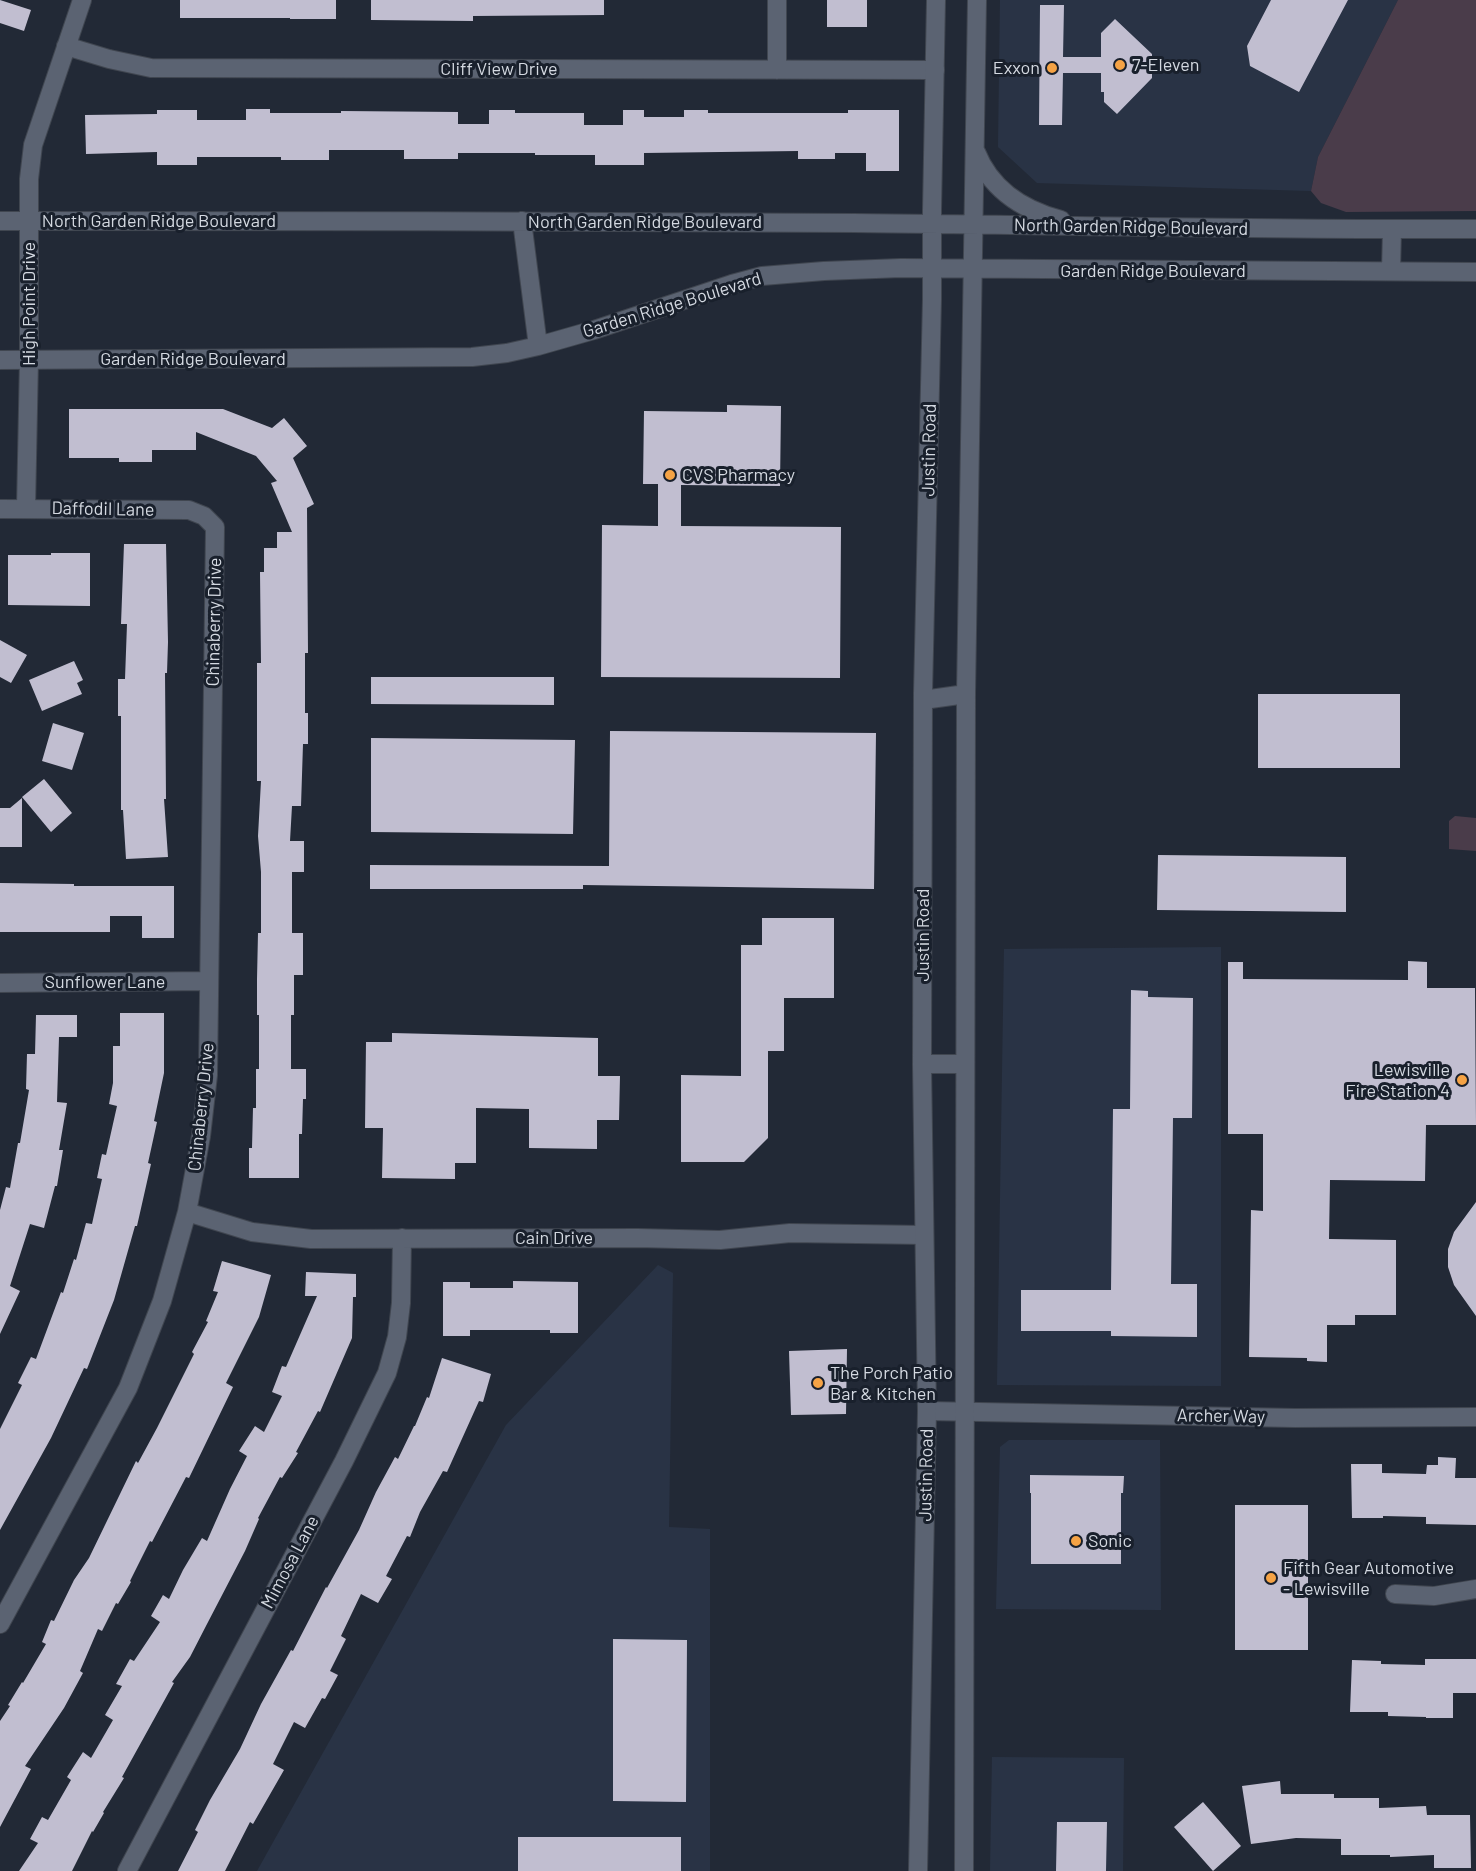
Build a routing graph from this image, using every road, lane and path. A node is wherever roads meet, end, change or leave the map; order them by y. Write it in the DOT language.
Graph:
graph roads {
  1 [pos="82,0"];
  2 [pos="777,0"];
  3 [pos="936,0"];
  4 [pos="977,0"];
  5 [pos="66,46"];
  6 [pos="777,69"];
  7 [pos="934,69"];
  8 [pos="975,148"];
  9 [pos="0,221"];
  10 [pos="30,221"];
  11 [pos="522,221"];
  12 [pos="932,224"];
  13 [pos="974,225"];
  14 [pos="1089,226"];
  15 [pos="1476,229"];
  16 [pos="1392,230"];
  17 [pos="932,269"];
  18 [pos="974,270"];
  19 [pos="1391,271"];
  20 [pos="1476,272"];
  21 [pos="538,346"];
  22 [pos="29,359"];
  23 [pos="0,360"];
  24 [pos="26,508"];
  25 [pos="0,509"];
  26 [pos="204,516"];
  27 [pos="966,694"];
  28 [pos="923,700"];
  29 [pos="209,981"];
  30 [pos="0,983"];
  31 [pos="922,1064"];
  32 [pos="965,1064"];
  33 [pos="187,1212"];
  34 [pos="924,1235"];
  35 [pos="402,1238"];
  36 [pos="965,1410"];
  37 [pos="927,1411"];
  38 [pos="1476,1417"];
  39 [pos="1476,1589"];
  40 [pos="1395,1594"];
  41 [pos="0,1624"];
  42 [pos="127,1871"];
  43 [pos="918,1871"];
  44 [pos="964,1871"];
  1 -- 5 [label="main road, High Point Drive"];
  2 -- 6 [label="main road"];
  3 -- 7 [label="main road, Justin Road"];
  4 -- 8 [label="main road"];
  5 -- 6 [label="main road, Cliff View Drive"];
  5 -- 10 [label="main road, High Point Drive"];
  6 -- 7 [label="main road, Cliff View Drive"];
  7 -- 12 [label="main road, Justin Road"];
  8 -- 13 [label="main road"];
  8 -- 14 [label="main road"];
  9 -- 10 [label="main road, North Garden Ridge Boulevard"];
  10 -- 11 [label="main road, North Garden Ridge Boulevard"];
  10 -- 22 [label="main road, High Point Drive"];
  11 -- 12 [label="main road, North Garden Ridge Boulevard"];
  11 -- 21 [label="main road"];
  12 -- 13 [label="main road, North Garden Ridge Boulevard"];
  12 -- 17 [label="main road, Justin Road"];
  13 -- 14 [label="main road, North Garden Ridge Boulevard"];
  13 -- 18 [label="main road"];
  14 -- 16 [label="main road, North Garden Ridge Boulevard"];
  15 -- 16 [label="main road"];
  16 -- 19 [label="main road"];
  17 -- 18 [label="main road, Garden Ridge Boulevard"];
  17 -- 21 [label="main road, Garden Ridge Boulevard"];
  17 -- 28 [label="main road, Justin Road"];
  18 -- 19 [label="main road, Garden Ridge Boulevard"];
  18 -- 27 [label="main road"];
  19 -- 20 [label="main road, Garden Ridge Boulevard"];
  21 -- 22 [label="main road, Garden Ridge Boulevard"];
  22 -- 23 [label="main road, Garden Ridge Boulevard"];
  22 -- 24 [label="main road, High Point Drive"];
  24 -- 25 [label="main road, Daffodil Lane"];
  24 -- 26 [label="main road, Daffodil Lane"];
  26 -- 29 [label="main road, Chinaberry Drive"];
  27 -- 28 [label="main road"];
  27 -- 32 [label="main road"];
  28 -- 31 [label="main road, Justin Road"];
  29 -- 30 [label="main road, Sunflower Lane"];
  29 -- 33 [label="main road, Chinaberry Drive"];
  31 -- 32 [label="main road"];
  31 -- 34 [label="main road, Justin Road"];
  32 -- 36 [label="main road"];
  33 -- 35 [label="main road, Cain Drive"];
  33 -- 41 [label="main road, Chinaberry Drive"];
  34 -- 35 [label="main road, Cain Drive"];
  34 -- 37 [label="main road, Justin Road"];
  35 -- 42 [label="main road, Mimosa Lane"];
  36 -- 37 [label="main road, Archer Way"];
  36 -- 38 [label="main road, Archer Way"];
  36 -- 44 [label="main road"];
  37 -- 43 [label="main road, Justin Road"];
  39 -- 40 [label="main road"];
}
